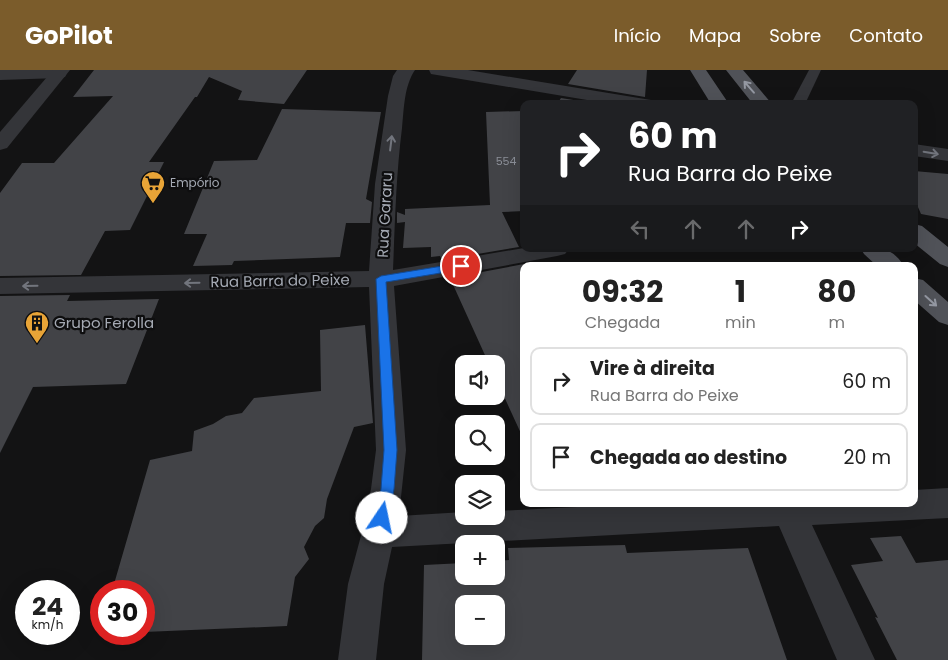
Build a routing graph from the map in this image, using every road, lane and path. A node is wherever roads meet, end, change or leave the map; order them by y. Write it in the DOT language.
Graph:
graph roads {
  1 [pos="407,70"];
  2 [pos="437,70"];
  3 [pos="698,70"];
  4 [pos="734,70"];
  5 [pos="815,70"];
  6 [pos="60,72"];
  7 [pos="0,75"];
  8 [pos="621,100"];
  9 [pos="717,100"];
  10 [pos="760,100"];
  11 [pos="800,100"];
  12 [pos="0,144"];
  13 [pos="918,151"];
  14 [pos="948,156"];
  15 [pos="918,234"];
  16 [pos="541,252"];
  17 [pos="876,252"];
  18 [pos="948,259"];
  19 [pos="887,262"];
  20 [pos="381,279"];
  21 [pos="0,286"];
  22 [pos="918,290"];
  23 [pos="948,316"];
  24 [pos="948,503"];
  25 [pos="918,504"];
  26 [pos="857,507"];
  27 [pos="788,510"];
  28 [pos="379,532"];
  29 [pos="357,660"];
  30 [pos="856,660"];
  20 -- 1 [label="street, Rua Gararu, one-way"];
  2 -- 8 [label="street"];
  3 -- 9 [label="main road"];
  10 -- 4 [label="main road, one-way"];
  5 -- 11 [label="lane"];
  6 -- 7 [label="street"];
  6 -- 12 [label="street"];
  13 -- 14 [label="street, one-way"];
  15 -- 18 [label="main road"];
  16 -- 20 [label="street, Rua Barra do Peixe"];
  17 -- 19 [label="main road"];
  20 -- 21 [label="street, Rua Barra do Peixe, one-way"];
  20 -- 28 [label="street, Rua Gararu"];
  22 -- 23 [label="main road, one-way"];
  24 -- 25 [label="street"];
  26 -- 27 [label="street"];
  27 -- 28 [label="street"];
  27 -- 30 [label="street"];
  28 -- 29 [label="street, Rua Gararu"];
}
